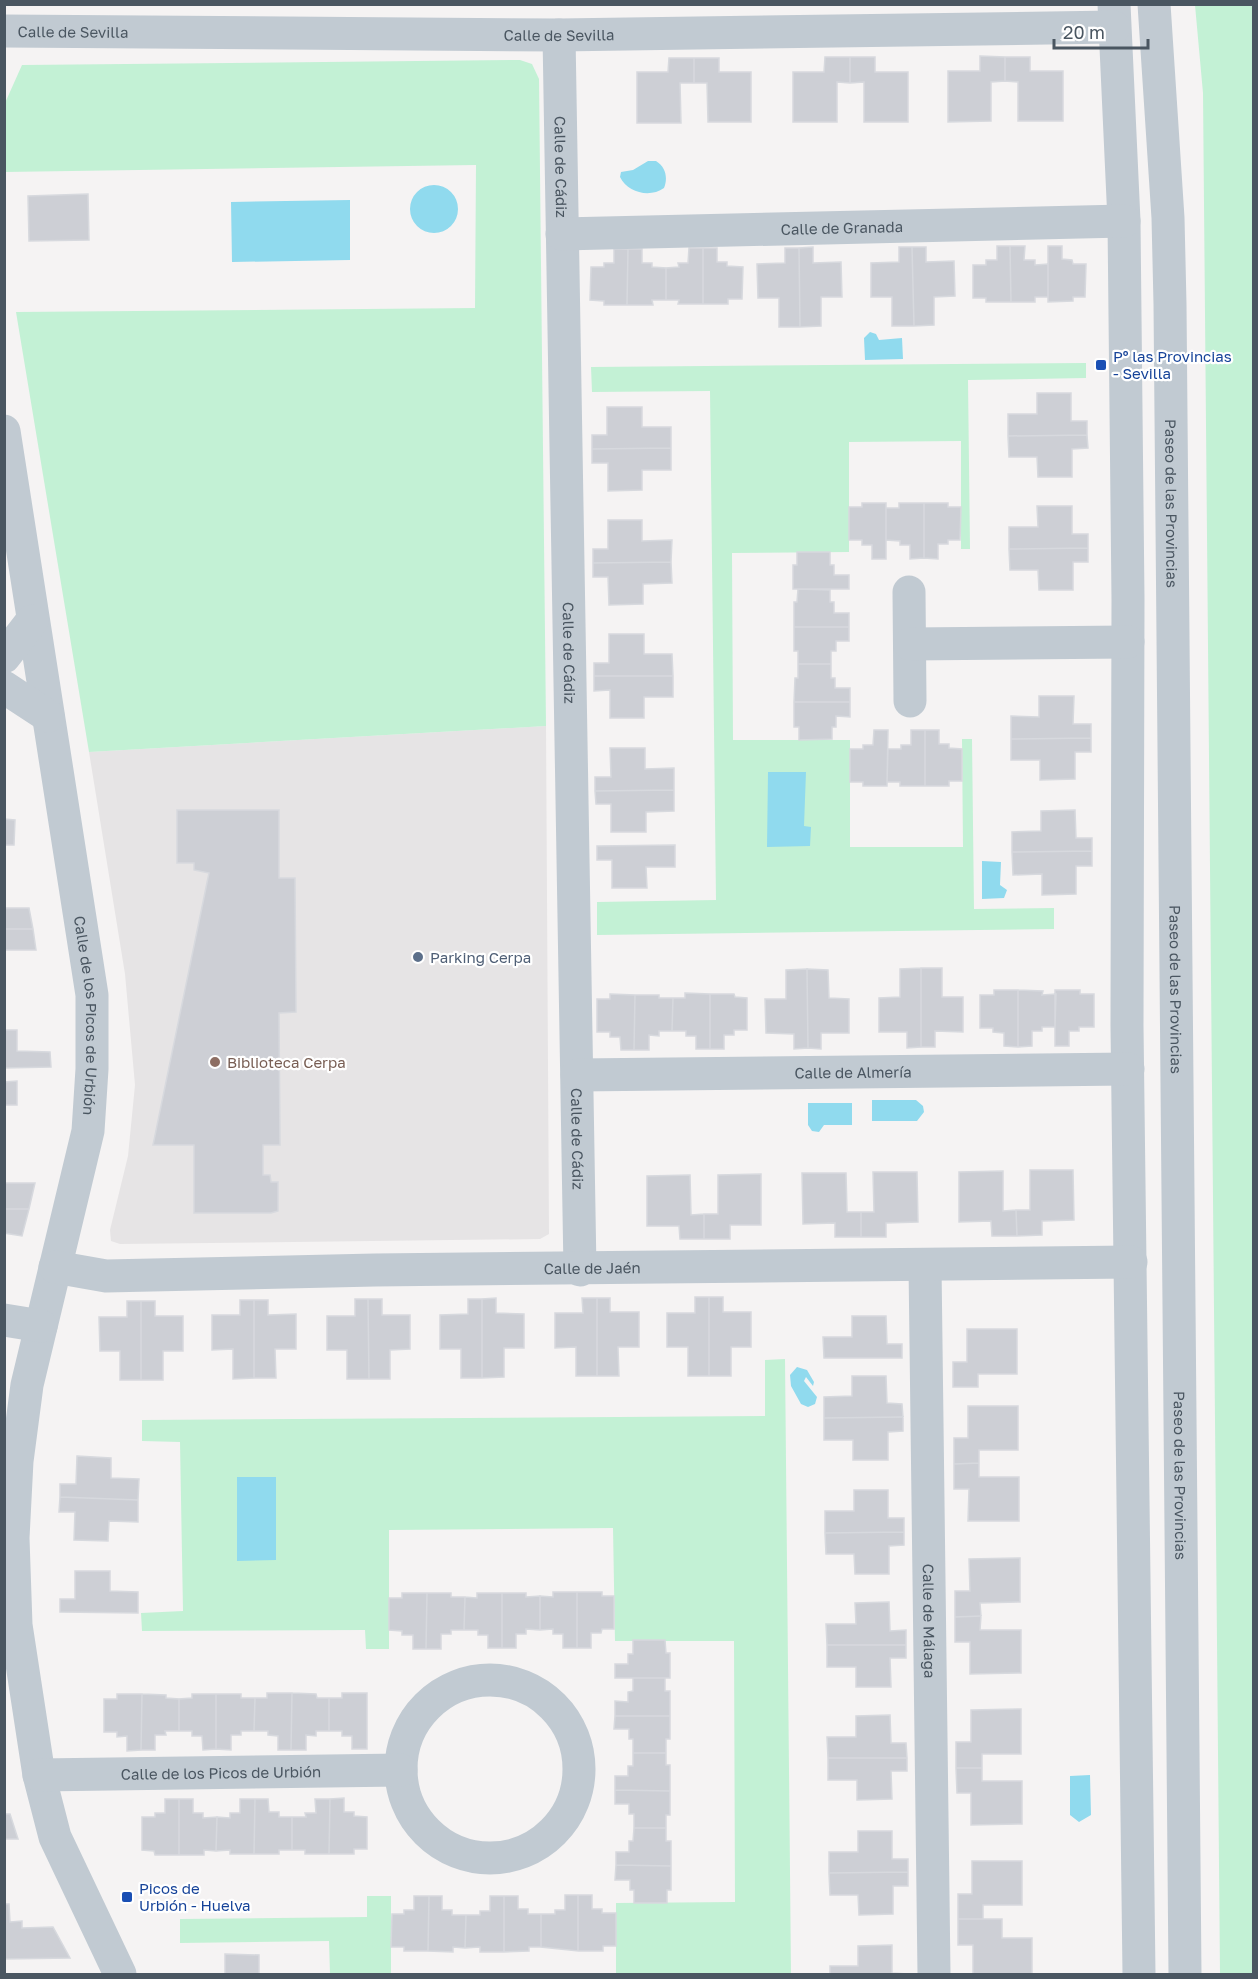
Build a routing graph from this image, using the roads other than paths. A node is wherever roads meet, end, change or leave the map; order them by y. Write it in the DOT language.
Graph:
graph roads {
  1 [pos="1154,4"];
  2 [pos="1114,16"];
  3 [pos="915,17"];
  4 [pos="4,31"];
  5 [pos="558,35"];
  6 [pos="1124,221"];
  7 [pos="562,234"];
  8 [pos="4,431"];
  9 [pos="909,592"];
  10 [pos="32,621"];
  11 [pos="1128,642"];
  12 [pos="910,644"];
  13 [pos="4,657"];
  14 [pos="4,687"];
  15 [pos="910,701"];
  16 [pos="48,716"];
  17 [pos="1128,1069"];
  18 [pos="577,1075"];
  19 [pos="1131,1262"];
  20 [pos="925,1266"];
  21 [pos="55,1267"];
  22 [pos="580,1270"];
  23 [pos="4,1320"];
  24 [pos="41,1326"];
  25 [pos="401,1770"];
  26 [pos="39,1775"];
  27 [pos="120,1974"];
  28 [pos="934,1974"];
  29 [pos="1139,1974"];
  30 [pos="1185,1974"];
  1 -- 30 [label="street, Paseo de las Provincias"];
  2 -- 3 [label="street, Calle de Sevilla"];
  2 -- 6 [label="street"];
  3 -- 5 [label="street, Calle de Sevilla"];
  4 -- 5 [label="street, Calle de Sevilla"];
  5 -- 7 [label="street, Calle de Cádiz"];
  6 -- 7 [label="street, Calle de Granada"];
  6 -- 11 [label="street"];
  7 -- 18 [label="street, Calle de Cádiz"];
  8 -- 10 [label="street, Calle de los Picos de Urbión"];
  9 -- 12 [label="street"];
  10 -- 13 [label="street"];
  10 -- 16 [label="street, Calle de los Picos de Urbión"];
  11 -- 12 [label="street"];
  11 -- 17 [label="street"];
  12 -- 15 [label="street"];
  14 -- 16 [label="street"];
  16 -- 21 [label="street, Calle de los Picos de Urbión"];
  17 -- 18 [label="street, Calle de Almería"];
  17 -- 19 [label="street"];
  18 -- 22 [label="street, Calle de Cádiz"];
  19 -- 20 [label="street, Calle de Jaén"];
  19 -- 29 [label="street"];
  20 -- 22 [label="street, Calle de Jaén"];
  20 -- 28 [label="street, Calle de Málaga"];
  21 -- 22 [label="street, Calle de Jaén"];
  21 -- 24 [label="street, Calle de los Picos de Urbión"];
  23 -- 24 [label="street"];
  24 -- 26 [label="street, Calle de los Picos de Urbión"];
  25 -- 25 [label="street"];
  25 -- 26 [label="street, Calle de los Picos de Urbión"];
  26 -- 27 [label="street, Calle de los Picos de Urbión"];
}
